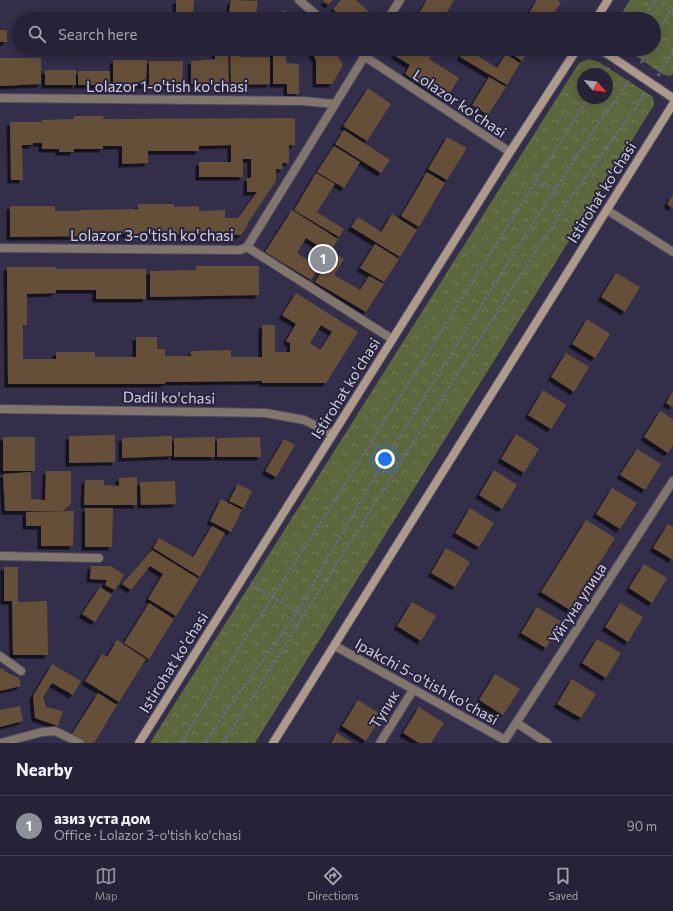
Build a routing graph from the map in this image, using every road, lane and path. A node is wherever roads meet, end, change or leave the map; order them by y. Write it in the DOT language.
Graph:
graph roads {
  1 [pos="299,0"];
  2 [pos="400,0"];
  3 [pos="608,0"];
  4 [pos="656,0"];
  5 [pos="673,6"];
  6 [pos="313,12"];
  7 [pos="392,12"];
  8 [pos="600,12"];
  9 [pos="648,12"];
  10 [pos="661,27"];
  11 [pos="364,56"];
  12 [pos="372,56"];
  13 [pos="572,56"];
  14 [pos="610,56"];
  15 [pos="645,56"];
  16 [pos="635,73"];
  17 [pos="0,98"];
  18 [pos="673,98"];
  19 [pos="641,100"];
  20 [pos="334,104"];
  21 [pos="584,104"];
  22 [pos="673,104"];
  23 [pos="510,152"];
  24 [pos="533,184"];
  25 [pos="556,188"];
  26 [pos="607,210"];
  27 [pos="247,247"];
  28 [pos="0,248"];
  29 [pos="673,252"];
  30 [pos="392,339"];
  31 [pos="0,409"];
  32 [pos="333,434"];
  33 [pos="673,481"];
  34 [pos="0,556"];
  35 [pos="99,558"];
  36 [pos="243,577"];
  37 [pos="272,596"];
  38 [pos="297,612"];
  39 [pos="303,616"];
  40 [pos="335,646"];
  41 [pos="0,656"];
  42 [pos="21,671"];
  43 [pos="413,690"];
  44 [pos="517,723"];
  45 [pos="505,740"];
  46 [pos="0,743"];
  47 [pos="80,743"];
  48 [pos="139,743"];
  49 [pos="181,743"];
  50 [pos="204,743"];
  51 [pos="223,743"];
  52 [pos="273,743"];
  53 [pos="380,743"];
  54 [pos="547,743"];
  1 -- 6 [label="street"];
  2 -- 7 [label="street"];
  3 -- 8 [label="main road"];
  4 -- 9 [label="path"];
  5 -- 10 [label="path"];
  11 -- 20 [label="street, Lolazor 3-o'tish ko'chasi"];
  12 -- 23 [label="street, Lolazor ko'chasi"];
  13 -- 23 [label="main road, Istirohat ko'chasi"];
  14 -- 16 [label="main road"];
  15 -- 16 [label="path"];
  16 -- 18 [label="main road"];
  16 -- 25 [label="path"];
  17 -- 20 [label="street, Lolazor 1-o'tish ko'chasi"];
  19 -- 39 [label="path"];
  20 -- 27 [label="street, Lolazor 3-o'tish ko'chasi"];
  21 -- 24 [label="path"];
  22 -- 26 [label="main road, Istirohat ko'chasi"];
  23 -- 30 [label="main road, Istirohat ko'chasi"];
  24 -- 25 [label="path"];
  24 -- 37 [label="path"];
  25 -- 38 [label="path"];
  26 -- 29 [label="street"];
  26 -- 40 [label="main road, Istirohat ko'chasi"];
  27 -- 28 [label="street, Lolazor 3-o'tish ko'chasi"];
  27 -- 30 [label="street"];
  30 -- 32 [label="main road, Istirohat ko'chasi"];
  31 -- 32 [label="street, Dadil ko'chasi"];
  32 -- 36 [label="main road, Istirohat ko'chasi"];
  33 -- 44 [label="street, Уйгуна улица"];
  34 -- 35 [label="street"];
  36 -- 37 [label="path"];
  36 -- 48 [label="main road, Istirohat ko'chasi"];
  37 -- 38 [label="path"];
  37 -- 49 [label="path"];
  38 -- 39 [label="path"];
  38 -- 50 [label="path"];
  39 -- 51 [label="path"];
  40 -- 43 [label="street, Ipakchi 5-o'tish ko'chasi"];
  40 -- 52 [label="main road, Istirohat ko'chasi"];
  41 -- 42 [label="street"];
  43 -- 45 [label="street, Ipakchi 5-o'tish ko'chasi"];
  43 -- 53 [label="street, Тупик"];
  44 -- 45 [label="street, Уйгуна улица"];
  44 -- 54 [label="street"];
  46 -- 47 [label="street"];
}
